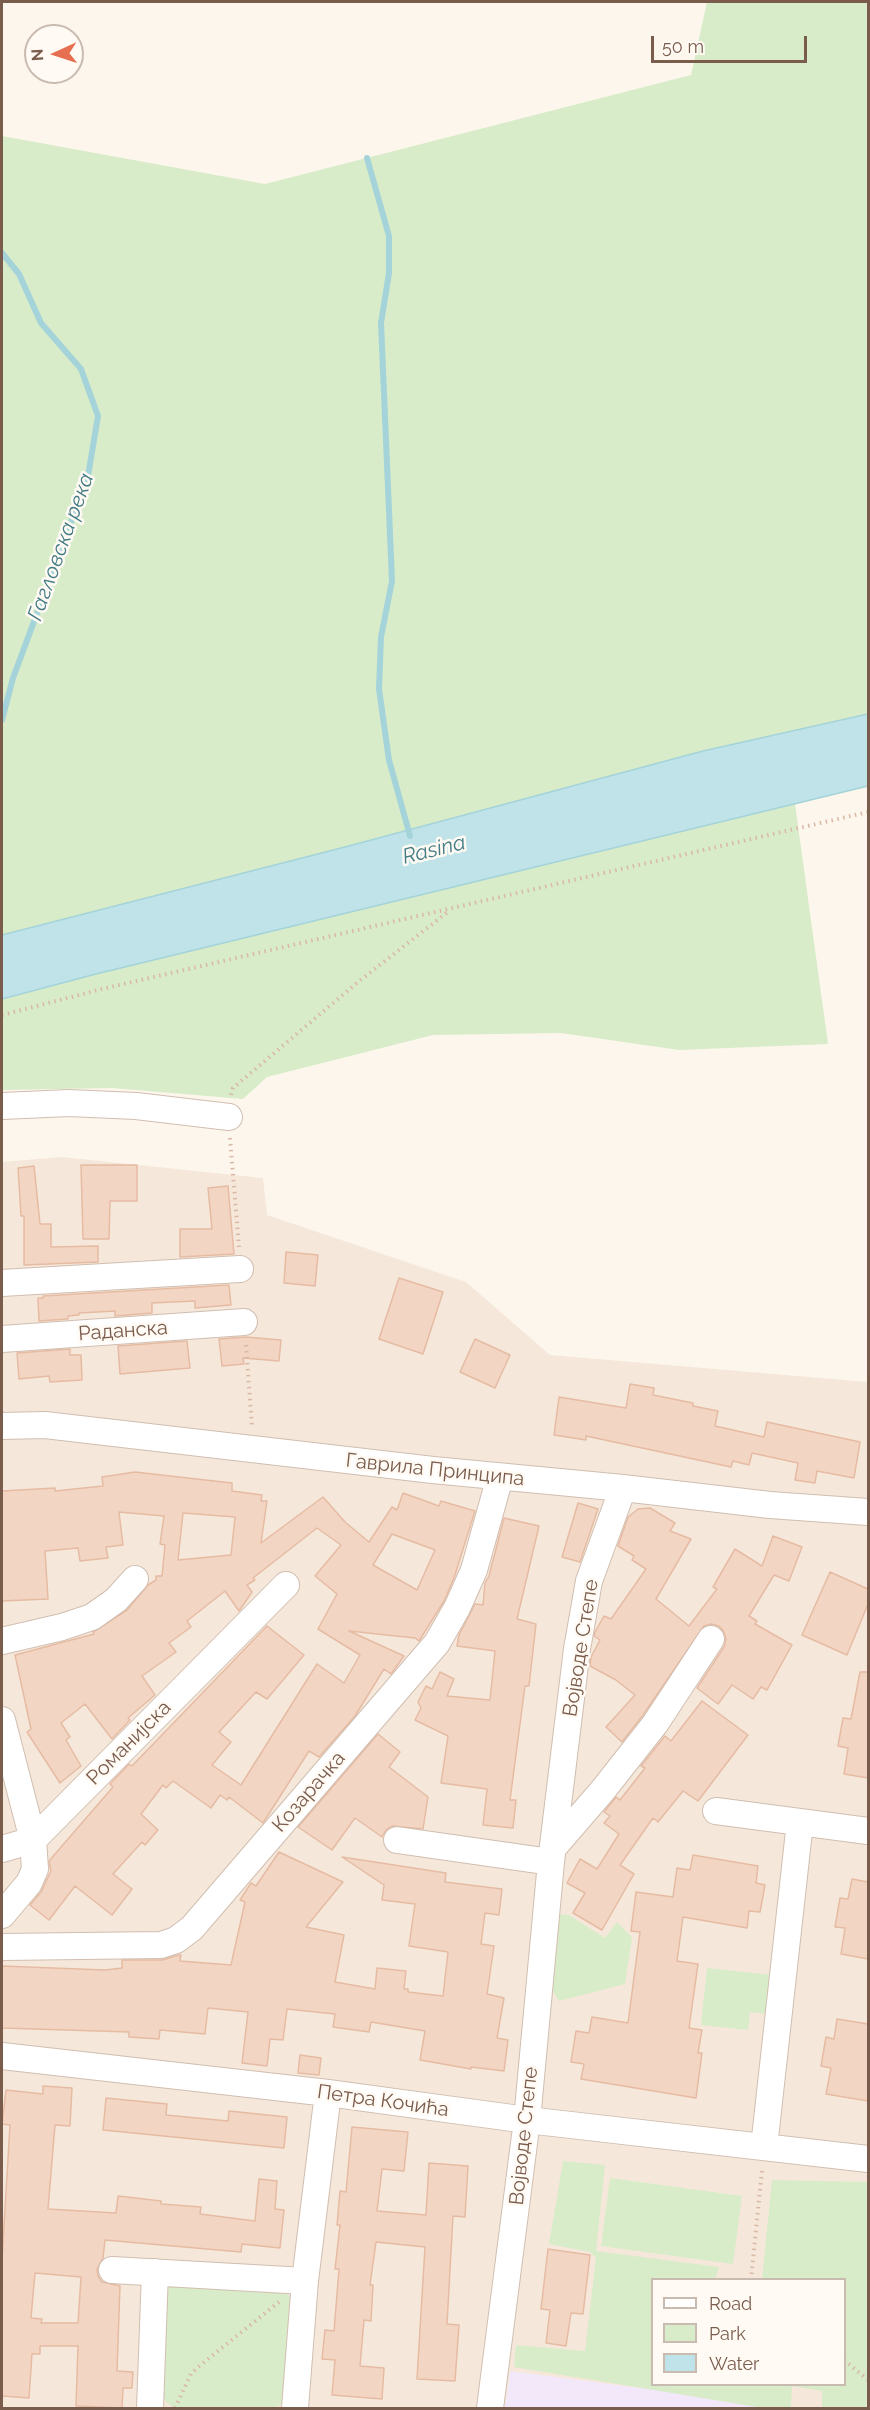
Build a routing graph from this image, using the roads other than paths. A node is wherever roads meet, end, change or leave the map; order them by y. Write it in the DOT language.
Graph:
graph roads {
  1 [pos="2,1106"];
  2 [pos="229,1117"];
  3 [pos="240,1269"];
  4 [pos="2,1283"];
  5 [pos="244,1322"];
  6 [pos="2,1339"];
  7 [pos="2,1426"];
  8 [pos="500,1477"];
  9 [pos="623,1488"];
  10 [pos="868,1512"];
  11 [pos="135,1579"];
  12 [pos="286,1585"];
  13 [pos="711,1639"];
  14 [pos="2,1641"];
  15 [pos="2,1720"];
  16 [pos="716,1811"];
  17 [pos="800,1822"];
  18 [pos="868,1831"];
  19 [pos="397,1839"];
  20 [pos="33,1840"];
  21 [pos="2,1849"];
  22 [pos="552,1855"];
  23 [pos="2,1914"];
  24 [pos="2,1947"];
  25 [pos="2,2056"];
  26 [pos="328,2093"];
  27 [pos="527,2120"];
  28 [pos="764,2147"];
  29 [pos="868,2159"];
  30 [pos="112,2270"];
  31 [pos="155,2272"];
  32 [pos="299,2280"];
  33 [pos="150,2409"];
  34 [pos="295,2409"];
  35 [pos="490,2409"];
  1 -- 2 [label="street"];
  3 -- 4 [label="street"];
  5 -- 6 [label="street, Раданска"];
  7 -- 8 [label="street, Гаврила Принципа"];
  8 -- 9 [label="street, Гаврила Принципа"];
  8 -- 24 [label="street, Козарачка"];
  9 -- 10 [label="street, Гаврила Принципа"];
  9 -- 22 [label="street, Војводе Степе"];
  11 -- 14 [label="street"];
  12 -- 20 [label="street, Романијска"];
  13 -- 22 [label="street"];
  15 -- 20 [label="street"];
  16 -- 17 [label="street"];
  17 -- 18 [label="street"];
  17 -- 28 [label="street"];
  19 -- 22 [label="street"];
  20 -- 21 [label="street"];
  20 -- 23 [label="street"];
  22 -- 27 [label="street, Војводе Степе"];
  25 -- 26 [label="street, Петра Кочића"];
  26 -- 27 [label="street, Петра Кочића"];
  26 -- 32 [label="street"];
  27 -- 28 [label="street, Петра Кочића"];
  27 -- 35 [label="street, Војводе Степе"];
  28 -- 29 [label="street, Петра Кочића"];
  30 -- 31 [label="street"];
  31 -- 32 [label="street"];
  31 -- 33 [label="street"];
  32 -- 34 [label="street"];
}
